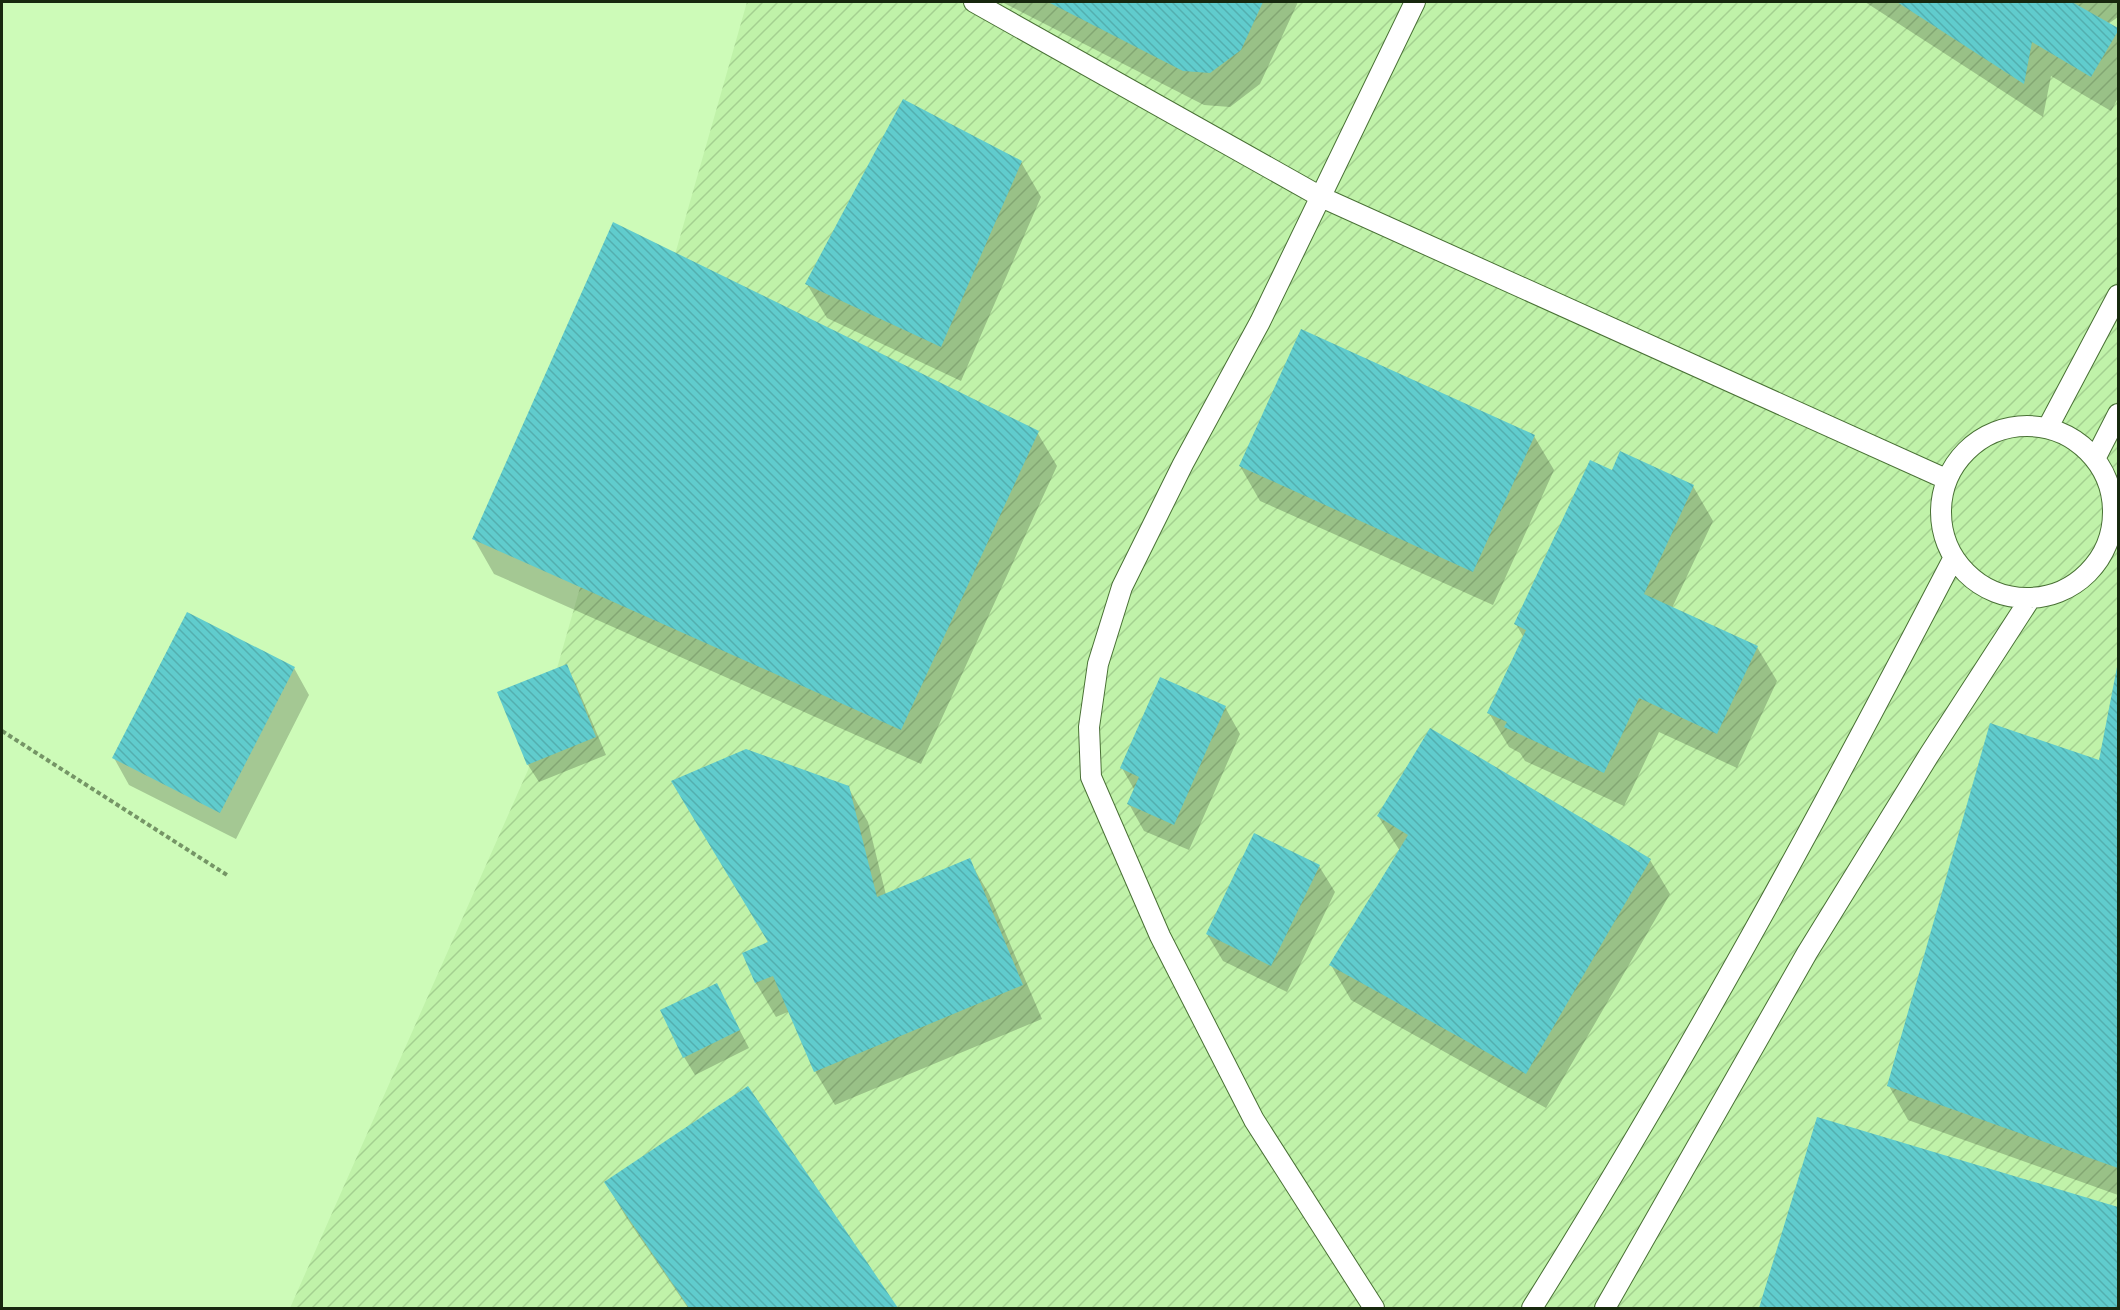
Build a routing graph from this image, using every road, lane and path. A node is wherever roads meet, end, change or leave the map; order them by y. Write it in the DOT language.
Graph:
graph roads {
  1 [pos="974,2"];
  2 [pos="1415,2"];
  3 [pos="1321,197"];
  4 [pos="2118,294"];
  5 [pos="2118,414"];
  6 [pos="2048,427"];
  7 [pos="2096,457"];
  8 [pos="1946,479"];
  9 [pos="2115,531"];
  10 [pos="1953,559"];
  11 [pos="2030,599"];
  12 [pos="2,731"];
  13 [pos="227,875"];
  14 [pos="1374,1308"];
  15 [pos="1532,1308"];
  16 [pos="1605,1308"];
  1 -- 3 [label="lane"];
  2 -- 3 [label="lane"];
  3 -- 8 [label="lane"];
  3 -- 14 [label="lane"];
  4 -- 6 [label="lane"];
  5 -- 7 [label="lane"];
  6 -- 7 [label="lane"];
  6 -- 8 [label="lane"];
  7 -- 9 [label="lane"];
  8 -- 10 [label="lane"];
  9 -- 11 [label="lane"];
  10 -- 11 [label="lane"];
  10 -- 15 [label="lane"];
  11 -- 16 [label="lane"];
  12 -- 13 [label="path"];
}
